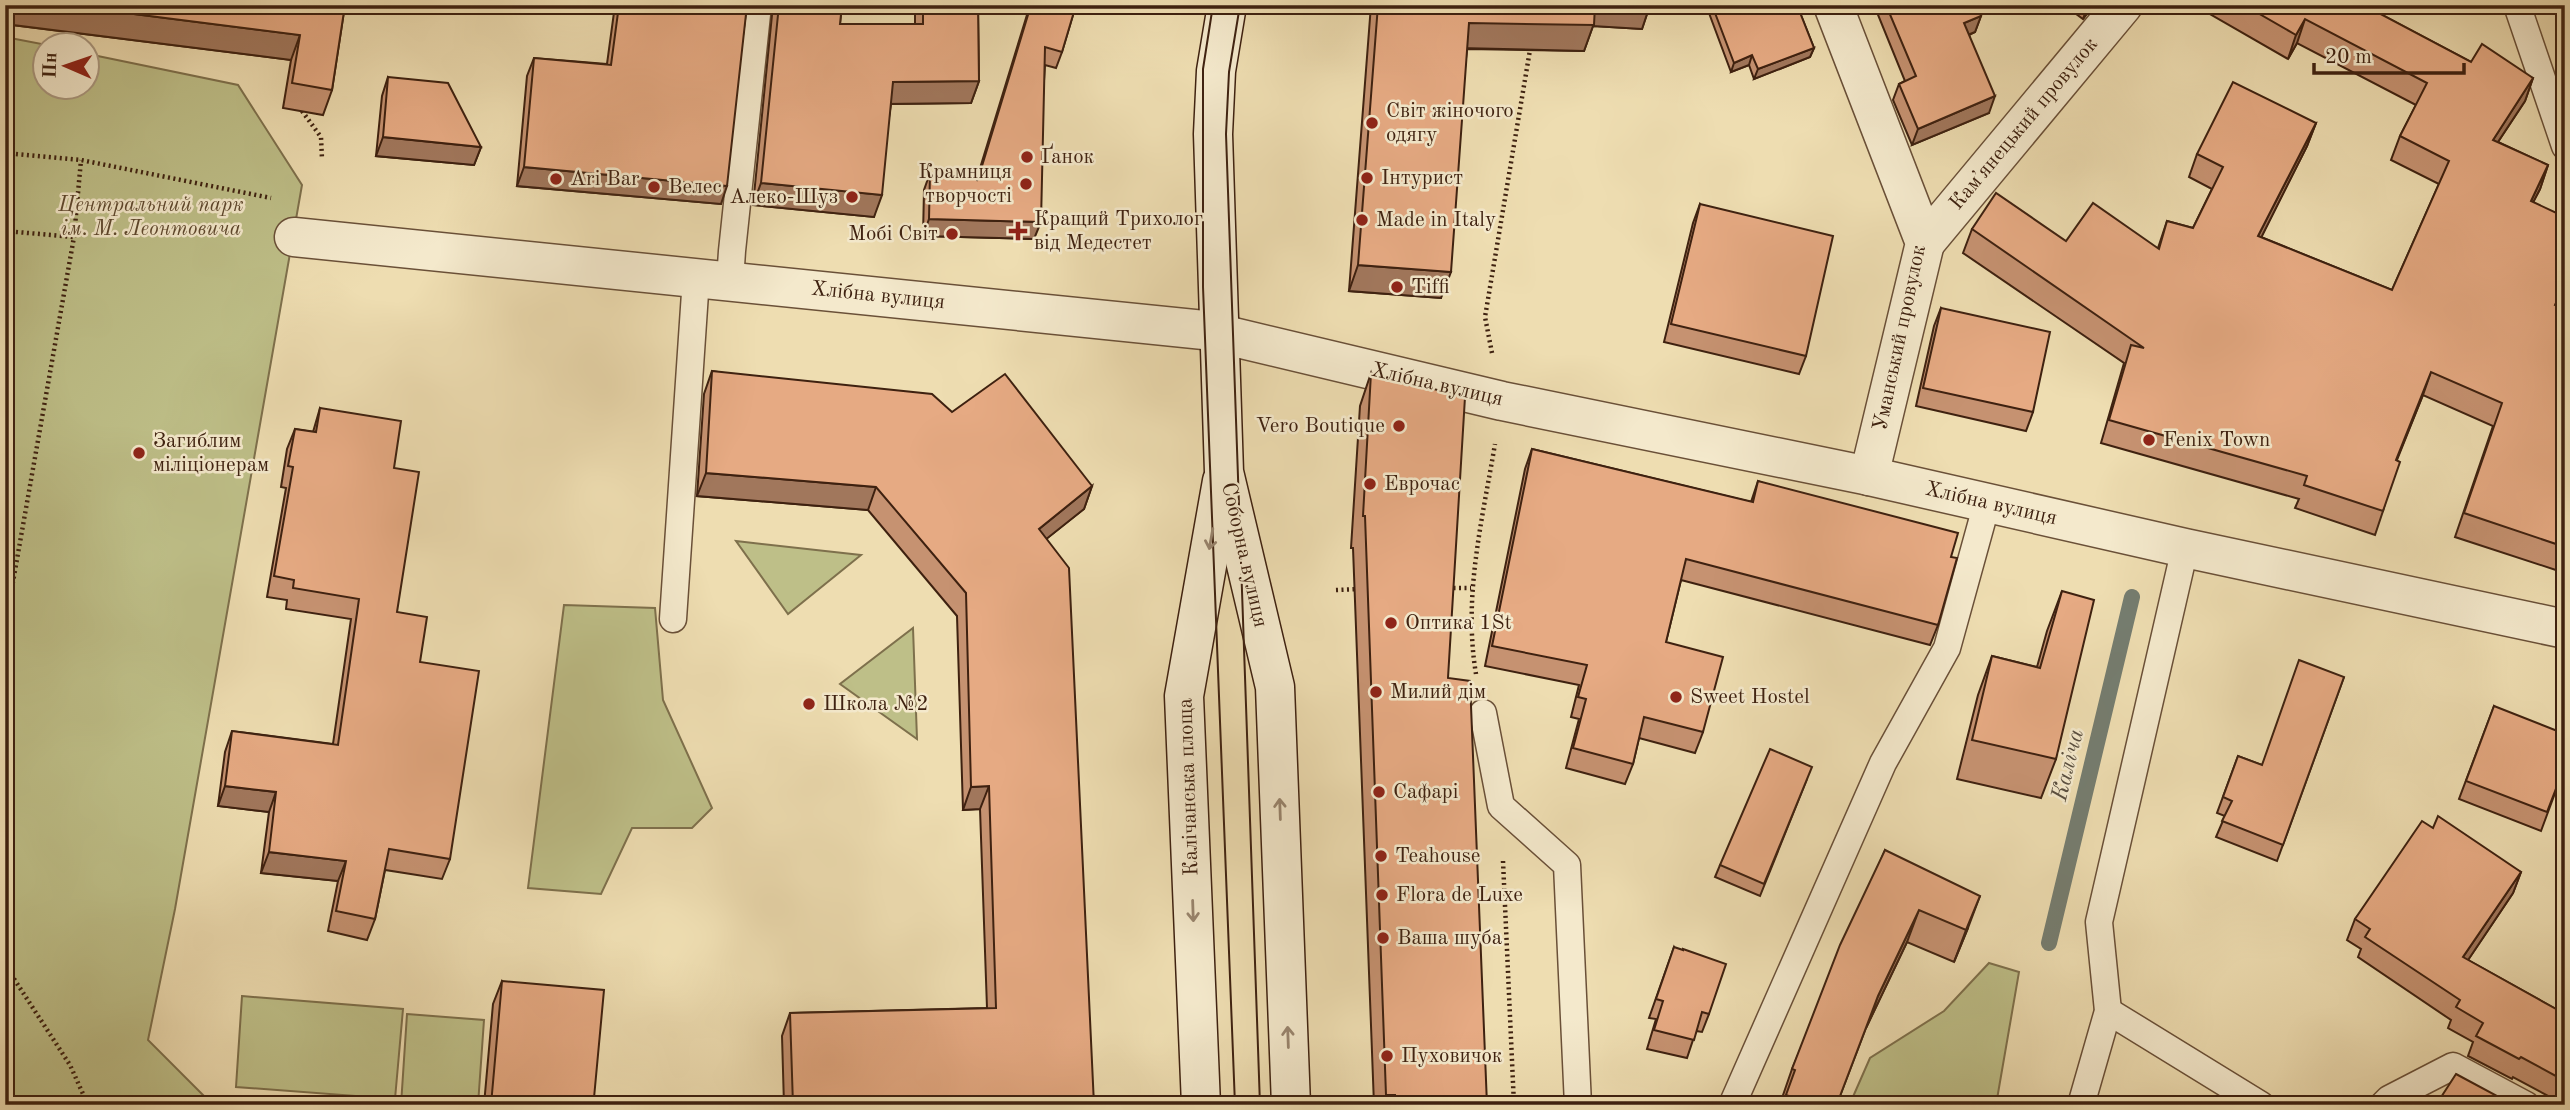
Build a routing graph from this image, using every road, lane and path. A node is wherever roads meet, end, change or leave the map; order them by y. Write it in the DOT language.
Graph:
graph roads {
  1 [pos="758,5"];
  2 [pos="1227,5"];
  3 [pos="1833,5"];
  4 [pos="2123,5"];
  5 [pos="2517,5"];
  6 [pos="1531,40"];
  7 [pos="302,111"];
  8 [pos="2565,146"];
  9 [pos="5,153"];
  10 [pos="322,159"];
  11 [pos="81,160"];
  12 [pos="272,198"];
  13 [pos="5,231"];
  14 [pos="74,237"];
  15 [pos="294,237"];
  16 [pos="1925,243"];
  17 [pos="713,279"];
  18 [pos="1218,333"];
  19 [pos="1502,401"];
  20 [pos="1224,472"];
  21 [pos="1869,476"];
  22 [pos="1987,503"];
  23 [pos="2185,548"];
  24 [pos="1444,588"];
  25 [pos="1471,588"];
  26 [pos="1363,589"];
  27 [pos="1336,590"];
  28 [pos="673,619"];
  29 [pos="5,627"];
  30 [pos="2565,629"];
  31 [pos="1483,713"];
  32 [pos="1501,806"];
  33 [pos="5,965"];
  34 [pos="2108,1011"];
  35 [pos="89,1105"];
  36 [pos="1201,1105"];
  37 [pos="1291,1105"];
  38 [pos="1514,1105"];
  39 [pos="1578,1105"];
  40 [pos="1732,1105"];
  41 [pos="2081,1105"];
  42 [pos="2261,1105"];
  43 [pos="2383,1105"];
  44 [pos="2526,1105"];
  1 -- 17 [label="lane"];
  2 -- 18 [label="street, Соборна вулиця"];
  3 -- 16 [label="street, Уманський провулок"];
  4 -- 16 [label="street, Камʼянецький провулок"];
  5 -- 8 [label="lane"];
  6 -- 19 [label="path"];
  7 -- 10 [label="path"];
  9 -- 11 [label="path"];
  11 -- 12 [label="path"];
  11 -- 14 [label="path"];
  13 -- 14 [label="path"];
  14 -- 29 [label="path"];
  15 -- 17 [label="street, Хлібна вулиця"];
  16 -- 21 [label="street, Уманський провулок"];
  17 -- 18 [label="street, Хлібна вулиця"];
  17 -- 28 [label="lane"];
  18 -- 19 [label="street, Хлібна вулиця"];
  18 -- 20 [label="street, Соборна вулиця"];
  19 -- 21 [label="street, Хлібна вулиця"];
  19 -- 25 [label="path"];
  20 -- 36 [label="street, Калічанська площа, one-way"];
  37 -- 20 [label="street, Соборна вулиця, one-way"];
  21 -- 22 [label="street, Хлібна вулиця"];
  22 -- 23 [label="street, Хлібна вулиця"];
  22 -- 40 [label="lane"];
  23 -- 30 [label="street, Хлібна вулиця"];
  23 -- 34 [label="lane"];
  24 -- 25 [label="path"];
  25 -- 31 [label="path"];
  26 -- 27 [label="path"];
  31 -- 32 [label="lane"];
  32 -- 38 [label="path"];
  32 -- 39 [label="lane"];
  33 -- 35 [label="path"];
  34 -- 41 [label="lane"];
  34 -- 42 [label="lane"];
  43 -- 44 [label="lane"];
}
